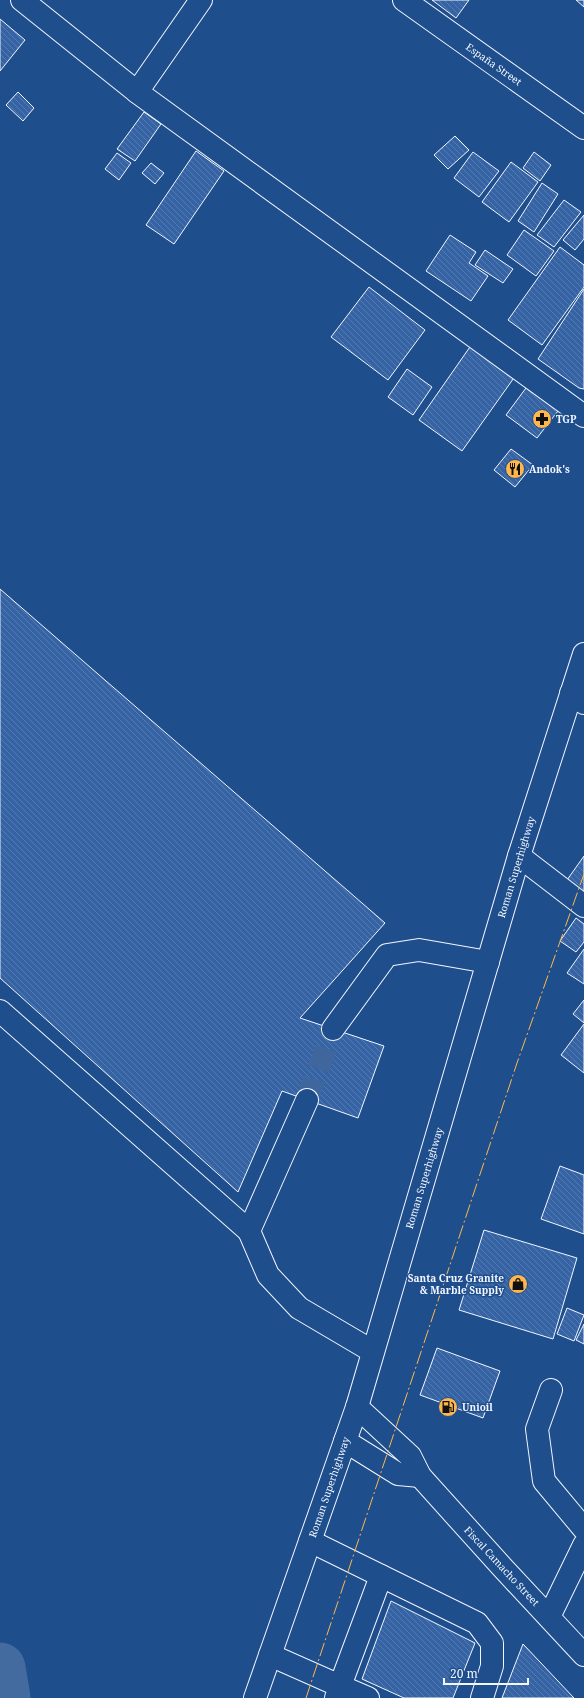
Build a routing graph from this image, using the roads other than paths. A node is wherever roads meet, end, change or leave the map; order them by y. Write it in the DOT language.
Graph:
graph roads {
  1 [pos="22,0"];
  2 [pos="201,0"];
  3 [pos="404,0"];
  4 [pos="137,92"];
  5 [pos="584,128"];
  6 [pos="584,416"];
  7 [pos="584,654"];
  8 [pos="577,698"];
  9 [pos="519,856"];
  10 [pos="584,906"];
  11 [pos="488,962"];
  12 [pos="0,1012"];
  13 [pos="333,1029"];
  14 [pos="308,1100"];
  15 [pos="249,1231"];
  16 [pos="372,1351"];
  17 [pos="551,1390"];
  18 [pos="357,1407"];
  19 [pos="345,1441"];
  20 [pos="420,1476"];
  21 [pos="584,1529"];
  22 [pos="310,1541"];
  23 [pos="584,1545"];
  24 [pos="380,1576"];
  25 [pos="549,1616"];
  26 [pos="270,1655"];
  27 [pos="584,1655"];
  28 [pos="338,1692"];
  29 [pos="255,1698"];
  30 [pos="368,1698"];
  31 [pos="482,1698"];
  1 -- 4 [label="street"];
  2 -- 4 [label="street"];
  3 -- 5 [label="street, España Street"];
  4 -- 6 [label="street"];
  7 -- 8 [label="street, Roman Superhighway"];
  8 -- 9 [label="street, Roman Superhighway"];
  9 -- 10 [label="street"];
  9 -- 11 [label="street, Roman Superhighway"];
  11 -- 13 [label="street"];
  11 -- 16 [label="street, Roman Superhighway"];
  12 -- 15 [label="street"];
  14 -- 15 [label="street"];
  15 -- 16 [label="street"];
  16 -- 18 [label="street, Roman Superhighway"];
  17 -- 21 [label="street"];
  18 -- 19 [label="street, Roman Superhighway"];
  18 -- 20 [label="street, Fiscal Camacho Street"];
  19 -- 20 [label="street"];
  19 -- 22 [label="street, Roman Superhighway"];
  20 -- 25 [label="street, Fiscal Camacho Street"];
  22 -- 24 [label="street"];
  22 -- 26 [label="street, Roman Superhighway"];
  23 -- 25 [label="street"];
  24 -- 28 [label="street"];
  24 -- 31 [label="street"];
  25 -- 27 [label="street, Fiscal Camacho Street"];
  26 -- 28 [label="street"];
  26 -- 29 [label="street, Roman Superhighway"];
  28 -- 30 [label="street"];
}
